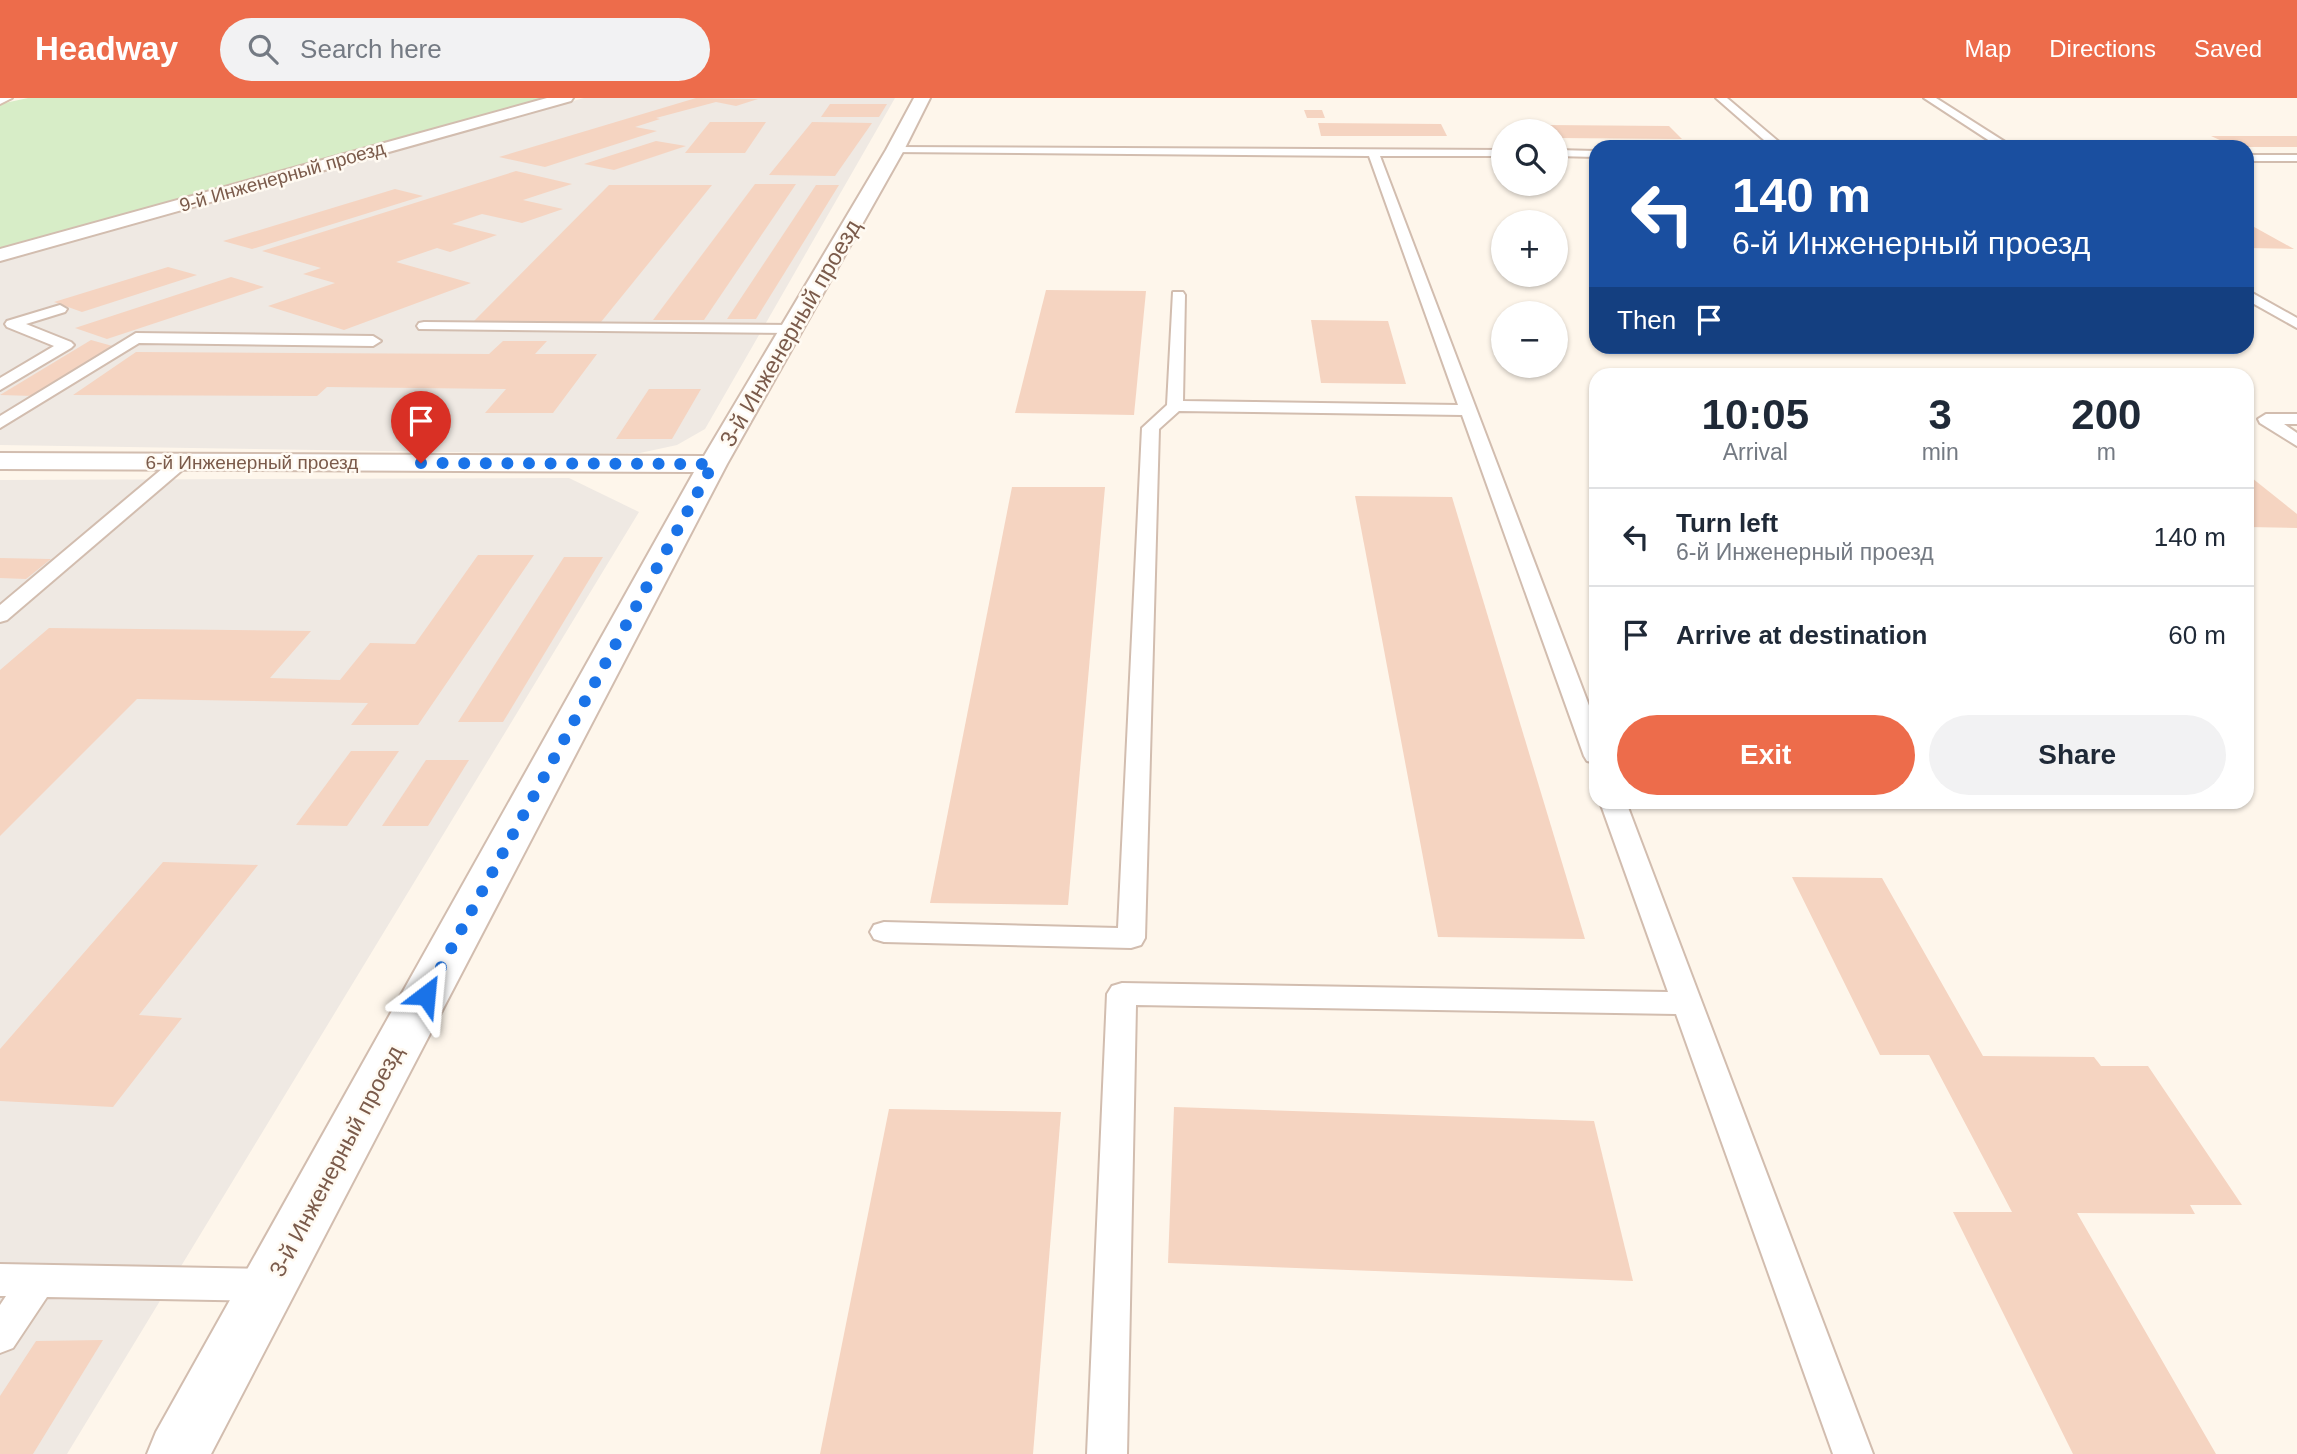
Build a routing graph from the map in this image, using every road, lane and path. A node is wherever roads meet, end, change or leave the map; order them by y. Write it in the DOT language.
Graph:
graph roads {
  1 [pos="565,98"];
  2 [pos="922,98"];
  3 [pos="1721,98"];
  4 [pos="1929,98"];
  5 [pos="1771,140"];
  6 [pos="1996,140"];
  7 [pos="895,150"];
  8 [pos="1373,152"];
  9 [pos="1491,153"];
  10 [pos="1568,153"];
  11 [pos="1589,154"];
  12 [pos="2254,158"];
  13 [pos="2297,158"];
  14 [pos="0,255"];
  15 [pos="1178,295"];
  16 [pos="2254,298"];
  17 [pos="60,309"];
  18 [pos="2297,324"];
  19 [pos="424,326"];
  20 [pos="792,329"];
  21 [pos="373,341"];
  22 [pos="0,386"];
  23 [pos="1175,406"];
  24 [pos="1469,410"];
  25 [pos="2297,419"];
  26 [pos="0,423"];
  27 [pos="2297,441"];
  28 [pos="0,461"];
  29 [pos="181,462"];
  30 [pos="713,464"];
  31 [pos="0,617"];
  32 [pos="1589,736"];
  33 [pos="1616,809"];
  34 [pos="884,932"];
  35 [pos="1687,1003"];
  36 [pos="0,1280"];
  37 [pos="37,1281"];
  38 [pos="269,1285"];
  39 [pos="0,1336"];
  40 [pos="178,1454"];
  41 [pos="1107,1454"];
  42 [pos="1853,1454"];
  1 -- 14 [label="street, 9-й Инженерный проезд"];
  2 -- 7 [label="street, 3-й Инженерный проезд"];
  3 -- 5 [label="lane"];
  4 -- 6 [label="lane"];
  7 -- 8 [label="lane"];
  7 -- 20 [label="street, 3-й Инженерный проезд"];
  8 -- 9 [label="lane"];
  8 -- 24 [label="lane"];
  10 -- 11 [label="lane"];
  12 -- 13 [label="lane"];
  15 -- 23 [label="lane"];
  16 -- 18 [label="lane"];
  17 -- 22 [label="lane"];
  19 -- 20 [label="lane"];
  20 -- 30 [label="street, 3-й Инженерный проезд"];
  21 -- 26 [label="lane"];
  23 -- 24 [label="lane"];
  23 -- 34 [label="lane"];
  24 -- 32 [label="lane"];
  25 -- 27 [label="lane"];
  28 -- 29 [label="street, 6-й Инженерный проезд"];
  29 -- 30 [label="street, 6-й Инженерный проезд"];
  29 -- 31 [label="lane"];
  30 -- 38 [label="street, 3-й Инженерный проезд"];
  33 -- 35 [label="lane"];
  35 -- 41 [label="lane"];
  35 -- 42 [label="lane"];
  36 -- 37 [label="lane"];
  37 -- 38 [label="lane"];
  37 -- 39 [label="lane"];
  38 -- 40 [label="street, 3-й Инженерный проезд"];
}
